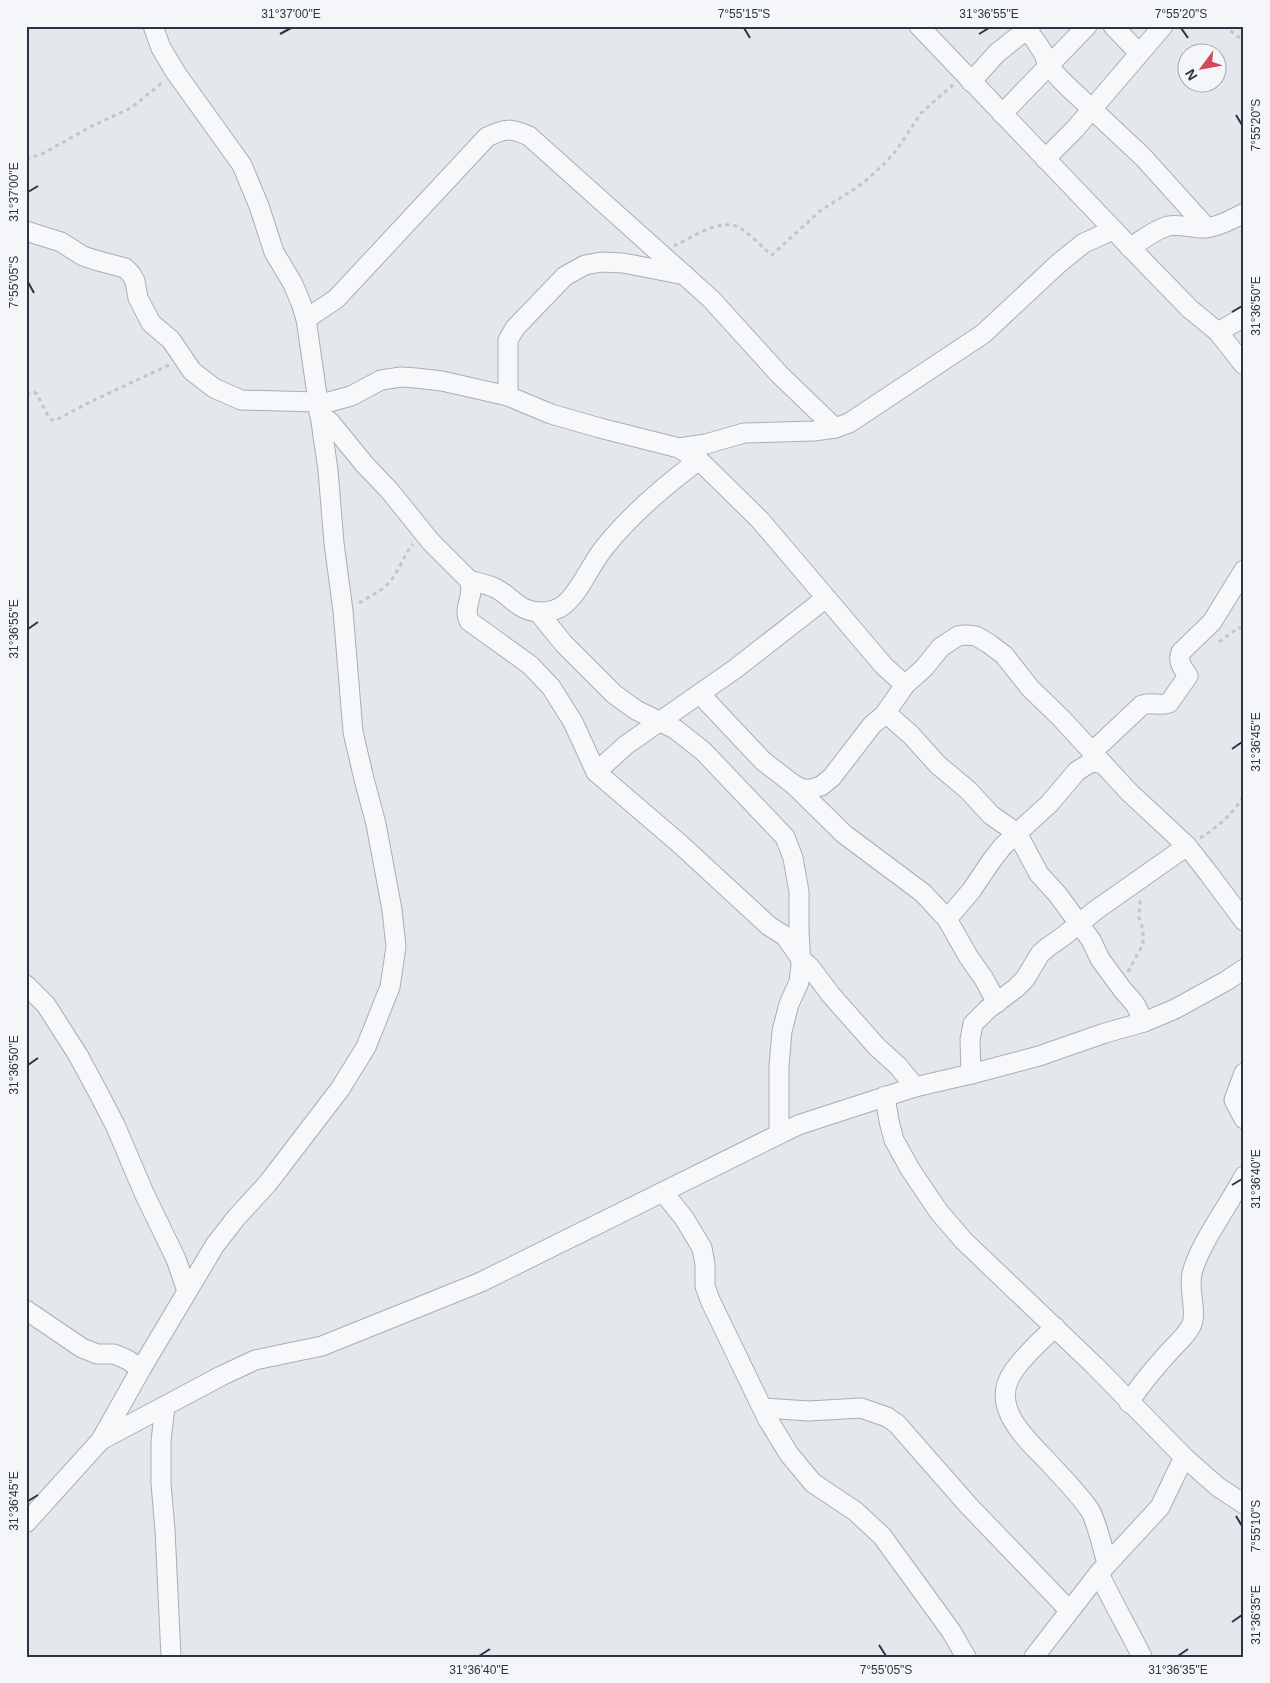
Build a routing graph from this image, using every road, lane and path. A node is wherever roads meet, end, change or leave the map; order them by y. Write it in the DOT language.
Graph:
graph roads {
  1 [pos="152,26"];
  2 [pos="919,26"];
  3 [pos="1087,26"];
  4 [pos="1113,26"];
  5 [pos="1163,26"];
  6 [pos="1224,26"];
  7 [pos="1028,28"];
  8 [pos="1244,40"];
  9 [pos="1140,53"];
  10 [pos="1048,66"];
  11 [pos="176,72"];
  12 [pos="968,78"];
  13 [pos="1092,110"];
  14 [pos="1002,114"];
  15 [pos="1045,158"];
  16 [pos="26,159"];
  17 [pos="1244,213"];
  18 [pos="1206,228"];
  19 [pos="1113,230"];
  20 [pos="26,231"];
  21 [pos="1130,248"];
  22 [pos="660,253"];
  23 [pos="685,275"];
  24 [pos="1244,317"];
  25 [pos="306,319"];
  26 [pos="1218,332"];
  27 [pos="183,359"];
  28 [pos="1244,365"];
  29 [pos="26,394"];
  30 [pos="508,396"];
  31 [pos="318,407"];
  32 [pos="835,428"];
  33 [pos="679,448"];
  34 [pos="698,460"];
  35 [pos="422,530"];
  36 [pos="1244,570"];
  37 [pos="469,580"];
  38 [pos="826,598"];
  39 [pos="343,611"];
  40 [pos="538,612"];
  41 [pos="1244,627"];
  42 [pos="1214,645"];
  43 [pos="905,685"];
  44 [pos="700,694"];
  45 [pos="886,713"];
  46 [pos="660,722"];
  47 [pos="1098,758"];
  48 [pos="596,772"];
  49 [pos="793,784"];
  50 [pos="1244,794"];
  51 [pos="1017,833"];
  52 [pos="1186,846"];
  53 [pos="1143,876"];
  54 [pos="947,920"];
  55 [pos="1244,921"];
  56 [pos="1079,924"];
  57 [pos="801,959"];
  58 [pos="1244,969"];
  59 [pos="1116,981"];
  60 [pos="26,986"];
  61 [pos="996,1003"];
  62 [pos="1144,1022"];
  63 [pos="1244,1073"];
  64 [pos="971,1074"];
  65 [pos="915,1087"];
  66 [pos="885,1096"];
  67 [pos="1244,1119"];
  68 [pos="779,1134"];
  69 [pos="1244,1176"];
  70 [pos="663,1192"];
  71 [pos="187,1292"];
  72 [pos="26,1310"];
  73 [pos="1055,1327"];
  74 [pos="141,1369"];
  75 [pos="127,1394"];
  76 [pos="1130,1403"];
  77 [pos="165,1406"];
  78 [pos="763,1408"];
  79 [pos="147,1416"];
  80 [pos="101,1440"];
  81 [pos="1184,1456"];
  82 [pos="1244,1504"];
  83 [pos="29,1515"];
  84 [pos="1103,1568"];
  85 [pos="1069,1610"];
  86 [pos="171,1657"];
  87 [pos="966,1657"];
  88 [pos="1034,1657"];
  89 [pos="1142,1657"];
  1 -- 11 [label="street"];
  2 -- 12 [label="street"];
  3 -- 10 [label="street"];
  4 -- 9 [label="street"];
  5 -- 9 [label="street"];
  6 -- 8 [label="path"];
  7 -- 10 [label="street"];
  7 -- 12 [label="street"];
  9 -- 13 [label="street"];
  10 -- 13 [label="street"];
  10 -- 14 [label="street"];
  11 -- 16 [label="path"];
  11 -- 25 [label="street"];
  12 -- 14 [label="street"];
  12 -- 22 [label="path"];
  13 -- 15 [label="street"];
  13 -- 18 [label="street"];
  14 -- 15 [label="street"];
  15 -- 19 [label="street"];
  17 -- 18 [label="street"];
  18 -- 21 [label="street"];
  19 -- 21 [label="street"];
  19 -- 32 [label="street"];
  20 -- 27 [label="street"];
  21 -- 26 [label="street"];
  22 -- 23 [label="street"];
  22 -- 25 [label="street"];
  23 -- 30 [label="street"];
  23 -- 32 [label="street"];
  24 -- 26 [label="street"];
  25 -- 31 [label="street"];
  26 -- 28 [label="street"];
  27 -- 29 [label="path"];
  27 -- 31 [label="street"];
  30 -- 31 [label="street"];
  30 -- 33 [label="street"];
  31 -- 35 [label="street"];
  31 -- 39 [label="street"];
  32 -- 33 [label="street"];
  33 -- 34 [label="street"];
  34 -- 38 [label="street"];
  34 -- 40 [label="street"];
  35 -- 37 [label="street"];
  35 -- 39 [label="path"];
  36 -- 47 [label="street"];
  37 -- 40 [label="street"];
  37 -- 48 [label="street"];
  38 -- 43 [label="street"];
  38 -- 44 [label="street"];
  39 -- 71 [label="street"];
  40 -- 46 [label="street"];
  41 -- 42 [label="path"];
  43 -- 45 [label="street"];
  43 -- 47 [label="street"];
  44 -- 46 [label="street"];
  44 -- 49 [label="street"];
  45 -- 49 [label="street"];
  45 -- 51 [label="street"];
  46 -- 48 [label="street"];
  46 -- 57 [label="street"];
  47 -- 51 [label="street"];
  47 -- 52 [label="street"];
  48 -- 57 [label="street"];
  49 -- 54 [label="street"];
  50 -- 52 [label="path"];
  51 -- 54 [label="street"];
  51 -- 56 [label="street"];
  52 -- 53 [label="street"];
  52 -- 55 [label="street"];
  53 -- 56 [label="street"];
  53 -- 59 [label="path"];
  54 -- 61 [label="street"];
  56 -- 59 [label="street"];
  56 -- 61 [label="street"];
  57 -- 65 [label="street"];
  57 -- 68 [label="street"];
  58 -- 62 [label="street"];
  59 -- 62 [label="street"];
  60 -- 71 [label="street"];
  61 -- 64 [label="street"];
  62 -- 64 [label="street"];
  63 -- 67 [label="street"];
  64 -- 65 [label="street"];
  65 -- 66 [label="street"];
  66 -- 68 [label="street"];
  66 -- 73 [label="street"];
  68 -- 70 [label="street"];
  69 -- 76 [label="street"];
  70 -- 77 [label="street"];
  70 -- 78 [label="street"];
  71 -- 74 [label="street"];
  72 -- 74 [label="street"];
  73 -- 76 [label="street"];
  73 -- 84 [label="street"];
  74 -- 75 [label="street"];
  75 -- 79 [label="street"];
  75 -- 80 [label="street"];
  76 -- 81 [label="street"];
  77 -- 79 [label="street"];
  77 -- 86 [label="street"];
  78 -- 85 [label="street"];
  78 -- 87 [label="street"];
  79 -- 80 [label="street"];
  80 -- 83 [label="street"];
  81 -- 82 [label="street"];
  81 -- 84 [label="street"];
  84 -- 85 [label="street"];
  84 -- 89 [label="street"];
  85 -- 88 [label="street"];
}
